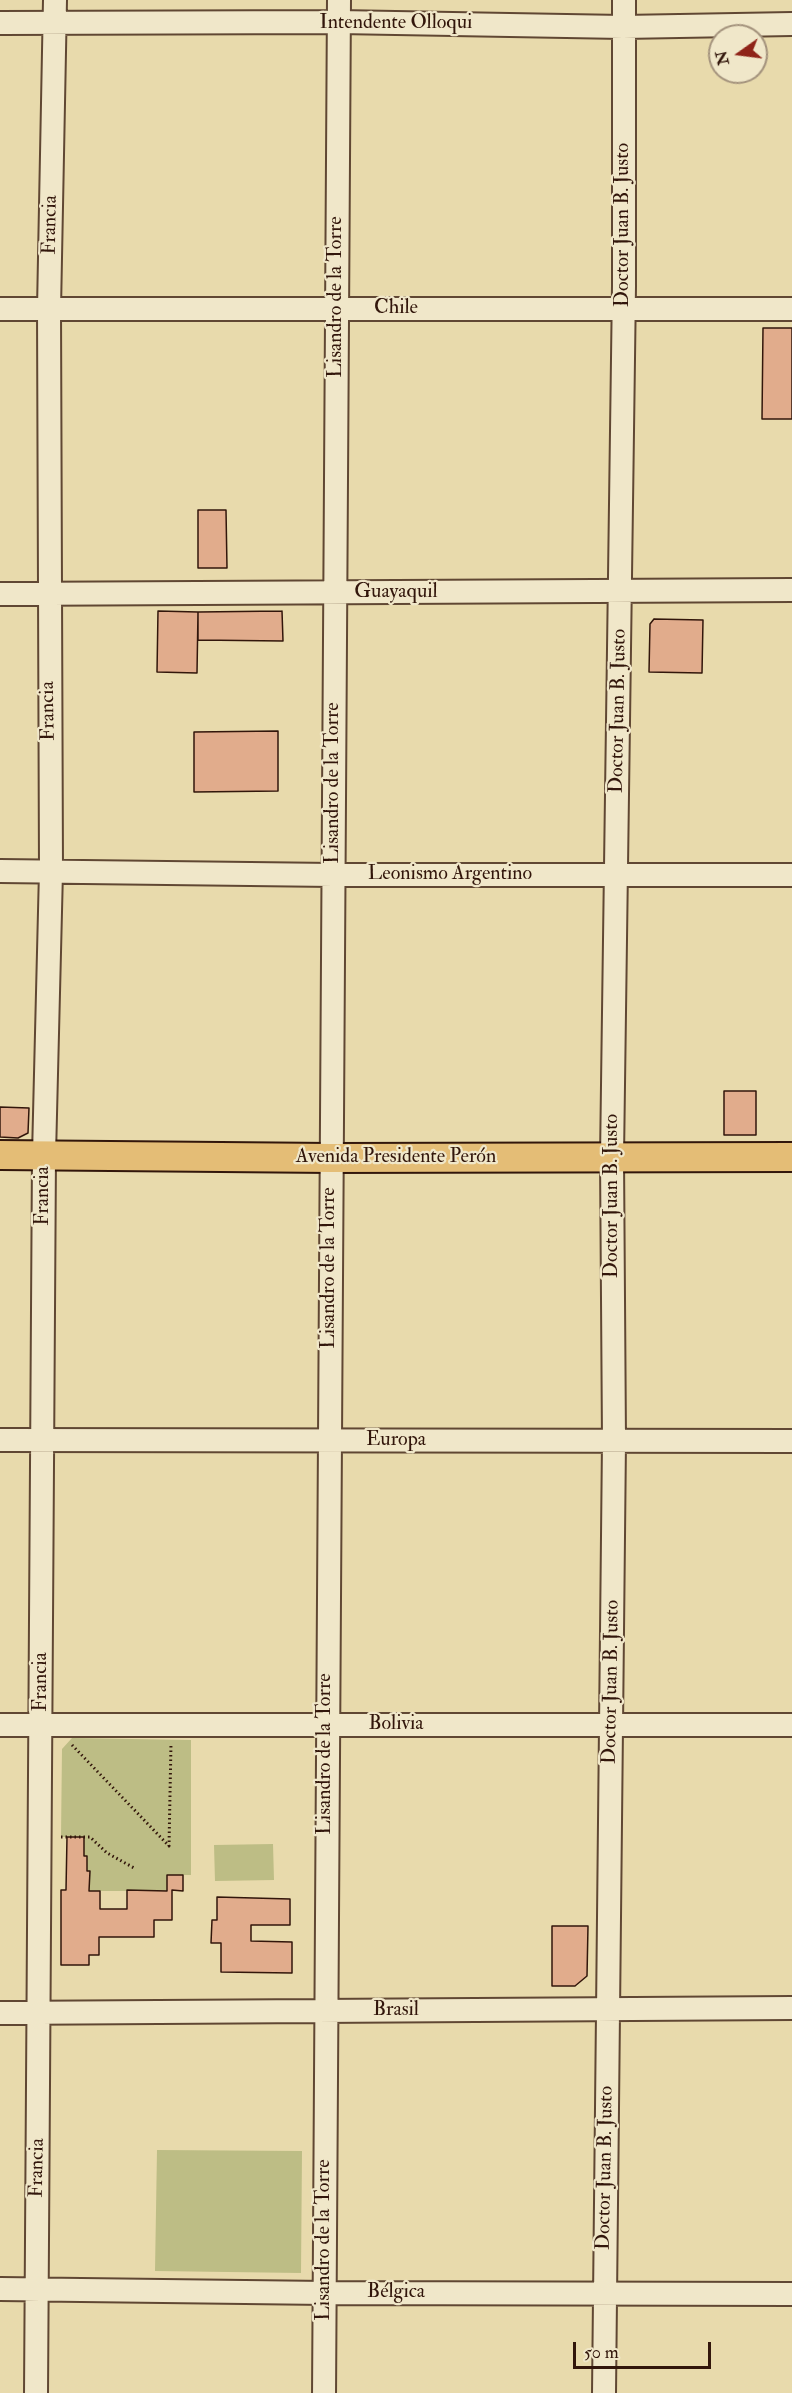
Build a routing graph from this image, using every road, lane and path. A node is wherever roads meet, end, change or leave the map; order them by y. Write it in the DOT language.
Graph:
graph roads {
  1 [pos="55,0"];
  2 [pos="624,0"];
  3 [pos="339,11"];
  4 [pos="0,23"];
  5 [pos="56,24"];
  6 [pos="792,24"];
  7 [pos="623,27"];
  8 [pos="0,309"];
  9 [pos="49,309"];
  10 [pos="337,309"];
  11 [pos="624,309"];
  12 [pos="792,309"];
  13 [pos="792,590"];
  14 [pos="621,592"];
  15 [pos="335,593"];
  16 [pos="0,594"];
  17 [pos="48,594"];
  18 [pos="0,871"];
  19 [pos="51,871"];
  20 [pos="333,875"];
  21 [pos="615,875"];
  22 [pos="792,875"];
  23 [pos="0,1155"];
  24 [pos="44,1155"];
  25 [pos="612,1157"];
  26 [pos="792,1157"];
  27 [pos="331,1158"];
  28 [pos="0,1440"];
  29 [pos="43,1441"];
  30 [pos="328,1441"];
  31 [pos="614,1441"];
  32 [pos="792,1441"];
  33 [pos="0,1725"];
  34 [pos="42,1725"];
  35 [pos="326,1725"];
  36 [pos="612,1725"];
  37 [pos="792,1725"];
  38 [pos="171,1740"];
  39 [pos="69,1741"];
  40 [pos="62,1837"];
  41 [pos="136,1869"];
  42 [pos="792,2008"];
  43 [pos="609,2010"];
  44 [pos="324,2011"];
  45 [pos="0,2013"];
  46 [pos="40,2013"];
  47 [pos="0,2289"];
  48 [pos="37,2289"];
  49 [pos="326,2293"];
  50 [pos="604,2293"];
  51 [pos="792,2294"];
  52 [pos="36,2393"];
  53 [pos="324,2393"];
  54 [pos="604,2393"];
  1 -- 5 [label="street, Francia"];
  2 -- 7 [label="street, Doctor Juan B. Justo"];
  3 -- 5 [label="street, Intendente Olloqui"];
  3 -- 7 [label="street, Intendente Olloqui"];
  3 -- 10 [label="street, Lisandro de la Torre"];
  4 -- 5 [label="street, Intendente Olloqui"];
  5 -- 9 [label="street, Francia"];
  6 -- 7 [label="street, Intendente Olloqui"];
  7 -- 11 [label="street, Doctor Juan B. Justo"];
  8 -- 9 [label="street, Chile"];
  9 -- 10 [label="street, Chile"];
  9 -- 17 [label="street, Francia"];
  10 -- 11 [label="street, Chile"];
  10 -- 15 [label="street, Lisandro de la Torre"];
  11 -- 12 [label="street, Chile"];
  11 -- 14 [label="street, Doctor Juan B. Justo"];
  13 -- 14 [label="street, Guayaquil"];
  14 -- 15 [label="street, Guayaquil"];
  14 -- 21 [label="street, Doctor Juan B. Justo"];
  15 -- 17 [label="street, Guayaquil"];
  15 -- 20 [label="street, Lisandro de la Torre"];
  16 -- 17 [label="street, Guayaquil"];
  17 -- 19 [label="street, Francia"];
  18 -- 19 [label="street, Leonismo Argentino"];
  19 -- 20 [label="street, Leonismo Argentino"];
  19 -- 24 [label="street, Francia"];
  20 -- 21 [label="street, Leonismo Argentino"];
  20 -- 27 [label="street, Lisandro de la Torre"];
  21 -- 22 [label="street, Leonismo Argentino"];
  21 -- 25 [label="street, Doctor Juan B. Justo"];
  23 -- 24 [label="main road, Avenida Presidente Perón"];
  24 -- 27 [label="main road, Avenida Presidente Perón"];
  24 -- 29 [label="street, Francia"];
  25 -- 26 [label="main road, Avenida Presidente Perón"];
  25 -- 27 [label="main road, Avenida Presidente Perón"];
  25 -- 31 [label="street, Doctor Juan B. Justo"];
  27 -- 30 [label="street, Lisandro de la Torre"];
  28 -- 29 [label="street, Europa"];
  29 -- 30 [label="street, Europa"];
  29 -- 34 [label="street, Francia"];
  30 -- 31 [label="street, Europa"];
  30 -- 35 [label="street, Lisandro de la Torre"];
  31 -- 32 [label="street, Europa"];
  31 -- 36 [label="street, Doctor Juan B. Justo"];
  33 -- 34 [label="street, Bolivia"];
  34 -- 35 [label="street, Bolivia"];
  34 -- 46 [label="street, Francia"];
  35 -- 36 [label="street, Bolivia"];
  35 -- 44 [label="street, Lisandro de la Torre"];
  36 -- 37 [label="street, Bolivia"];
  36 -- 43 [label="street, Doctor Juan B. Justo"];
  38 -- 39 [label="path"];
  40 -- 41 [label="path"];
  42 -- 43 [label="street, Brasil"];
  43 -- 44 [label="street, Brasil"];
  43 -- 50 [label="street, Doctor Juan B. Justo"];
  44 -- 46 [label="street, Brasil"];
  44 -- 49 [label="street, Lisandro de la Torre"];
  45 -- 46 [label="street, Brasil"];
  46 -- 48 [label="street, Francia"];
  47 -- 48 [label="street, Bélgica"];
  48 -- 49 [label="street, Bélgica"];
  48 -- 52 [label="street, Francia"];
  49 -- 50 [label="street, Bélgica"];
  49 -- 53 [label="street, Lisandro de la Torre"];
  50 -- 51 [label="street, Bélgica"];
  50 -- 54 [label="street, Doctor Juan B. Justo"];
}
